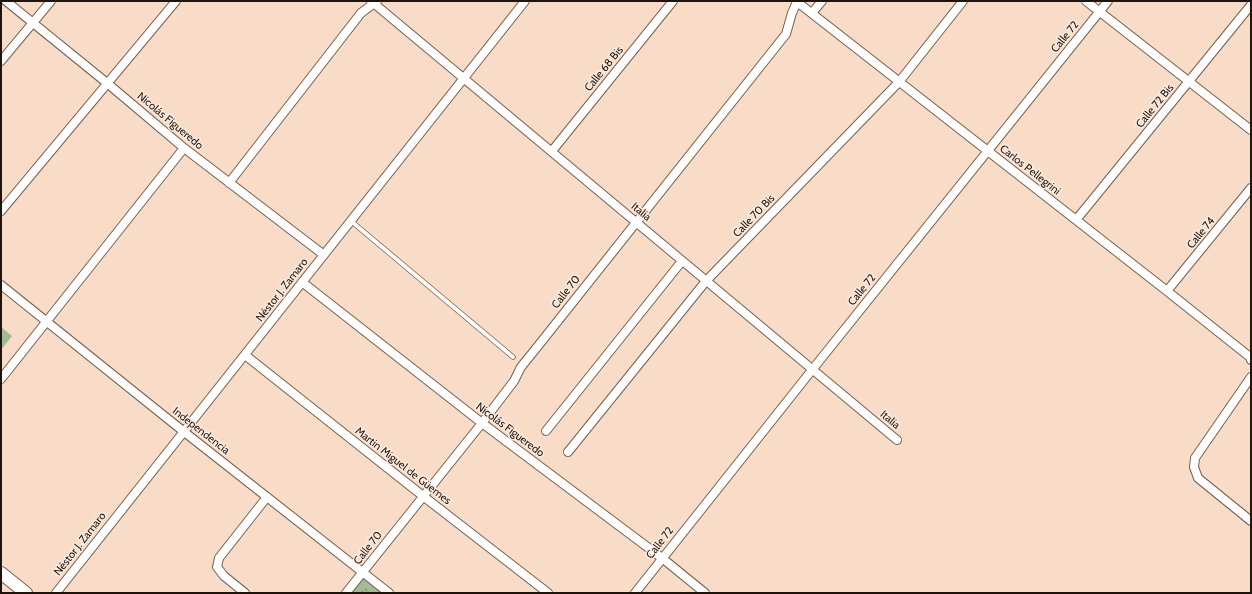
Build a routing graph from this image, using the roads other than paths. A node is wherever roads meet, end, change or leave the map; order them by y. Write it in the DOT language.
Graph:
graph roads {
  1 [pos="6,1"];
  2 [pos="50,1"];
  3 [pos="176,1"];
  4 [pos="525,1"];
  5 [pos="673,1"];
  6 [pos="822,1"];
  7 [pos="963,1"];
  8 [pos="1086,1"];
  9 [pos="1108,1"];
  10 [pos="374,2"];
  11 [pos="796,2"];
  12 [pos="1251,5"];
  13 [pos="1100,12"];
  14 [pos="812,13"];
  15 [pos="32,23"];
  16 [pos="1,61"];
  17 [pos="464,77"];
  18 [pos="1190,81"];
  19 [pos="899,82"];
  20 [pos="107,83"];
  21 [pos="1251,130"];
  22 [pos="184,148"];
  23 [pos="552,151"];
  24 [pos="988,151"];
  25 [pos="230,184"];
  26 [pos="1251,188"];
  27 [pos="1,211"];
  28 [pos="1076,220"];
  29 [pos="350,221"];
  30 [pos="636,222"];
  31 [pos="324,255"];
  32 [pos="682,261"];
  33 [pos="706,281"];
  34 [pos="302,282"];
  35 [pos="1,285"];
  36 [pos="1167,291"];
  37 [pos="47,322"];
  38 [pos="244,355"];
  39 [pos="513,357"];
  40 [pos="1251,357"];
  41 [pos="812,370"];
  42 [pos="1251,377"];
  43 [pos="1,379"];
  44 [pos="482,423"];
  45 [pos="183,431"];
  46 [pos="546,432"];
  47 [pos="897,440"];
  48 [pos="568,452"];
  49 [pos="423,496"];
  50 [pos="267,497"];
  51 [pos="1251,521"];
  52 [pos="662,558"];
  53 [pos="1,573"];
  54 [pos="362,573"];
  55 [pos="26,593"];
  56 [pos="56,593"];
  57 [pos="245,593"];
  58 [pos="346,593"];
  59 [pos="389,593"];
  60 [pos="548,593"];
  61 [pos="634,593"];
  62 [pos="706,593"];
  1 -- 15 [label="street, Nicolás Figueredo"];
  2 -- 15 [label="street"];
  3 -- 20 [label="street"];
  4 -- 17 [label="street, Néstor J. Zamaro"];
  5 -- 23 [label="street, Calle 68 Bis"];
  6 -- 14 [label="street"];
  7 -- 19 [label="street, Calle 70 Bis"];
  8 -- 13 [label="street"];
  9 -- 13 [label="street, Calle 72"];
  10 -- 17 [label="street, Italia"];
  10 -- 25 [label="street"];
  11 -- 14 [label="street, Carlos Pellegrini"];
  11 -- 30 [label="street, Calle 70"];
  12 -- 18 [label="street, Calle 72 Bis"];
  13 -- 18 [label="street"];
  13 -- 24 [label="street, Calle 72"];
  14 -- 19 [label="street, Carlos Pellegrini"];
  15 -- 16 [label="street"];
  15 -- 20 [label="street, Nicolás Figueredo"];
  17 -- 23 [label="street, Italia"];
  17 -- 29 [label="street, Néstor J. Zamaro"];
  18 -- 21 [label="street"];
  18 -- 28 [label="street, Calle 72 Bis"];
  19 -- 24 [label="street, Carlos Pellegrini"];
  19 -- 33 [label="street, Calle 70 Bis"];
  20 -- 22 [label="street, Nicolás Figueredo"];
  20 -- 27 [label="street"];
  22 -- 25 [label="street, Nicolás Figueredo"];
  22 -- 37 [label="street"];
  23 -- 30 [label="street, Italia"];
  24 -- 28 [label="street, Carlos Pellegrini"];
  24 -- 41 [label="street, Calle 72"];
  25 -- 31 [label="street, Nicolás Figueredo"];
  26 -- 36 [label="street, Calle 74"];
  28 -- 36 [label="street, Carlos Pellegrini"];
  29 -- 31 [label="street, Néstor J. Zamaro"];
  29 -- 39 [label="lane"];
  30 -- 32 [label="street, Italia"];
  30 -- 44 [label="street, Calle 70"];
  31 -- 34 [label="street, Néstor J. Zamaro"];
  32 -- 33 [label="street, Italia"];
  32 -- 46 [label="street"];
  33 -- 41 [label="street, Italia"];
  33 -- 48 [label="street, Calle 70 Bis"];
  34 -- 38 [label="street, Néstor J. Zamaro"];
  34 -- 44 [label="street, Nicolás Figueredo"];
  35 -- 37 [label="street, Independencia"];
  36 -- 40 [label="street, Carlos Pellegrini"];
  37 -- 43 [label="street"];
  37 -- 45 [label="street, Independencia"];
  38 -- 45 [label="street, Néstor J. Zamaro"];
  38 -- 49 [label="street, Martin Miguel de Güemes"];
  41 -- 47 [label="street, Italia"];
  41 -- 52 [label="street, Calle 72"];
  42 -- 51 [label="street"];
  44 -- 49 [label="street, Calle 70"];
  44 -- 52 [label="street, Nicolás Figueredo"];
  45 -- 50 [label="street, Independencia"];
  45 -- 56 [label="street, Néstor J. Zamaro"];
  49 -- 54 [label="street, Calle 70"];
  49 -- 60 [label="street, Martin Miguel de Güemes"];
  50 -- 54 [label="street, Independencia"];
  50 -- 57 [label="street"];
  52 -- 61 [label="street, Calle 72"];
  52 -- 62 [label="street, Nicolás Figueredo"];
  53 -- 55 [label="main road"];
  54 -- 58 [label="street, Calle 70"];
  54 -- 59 [label="street, Independencia"];
}
